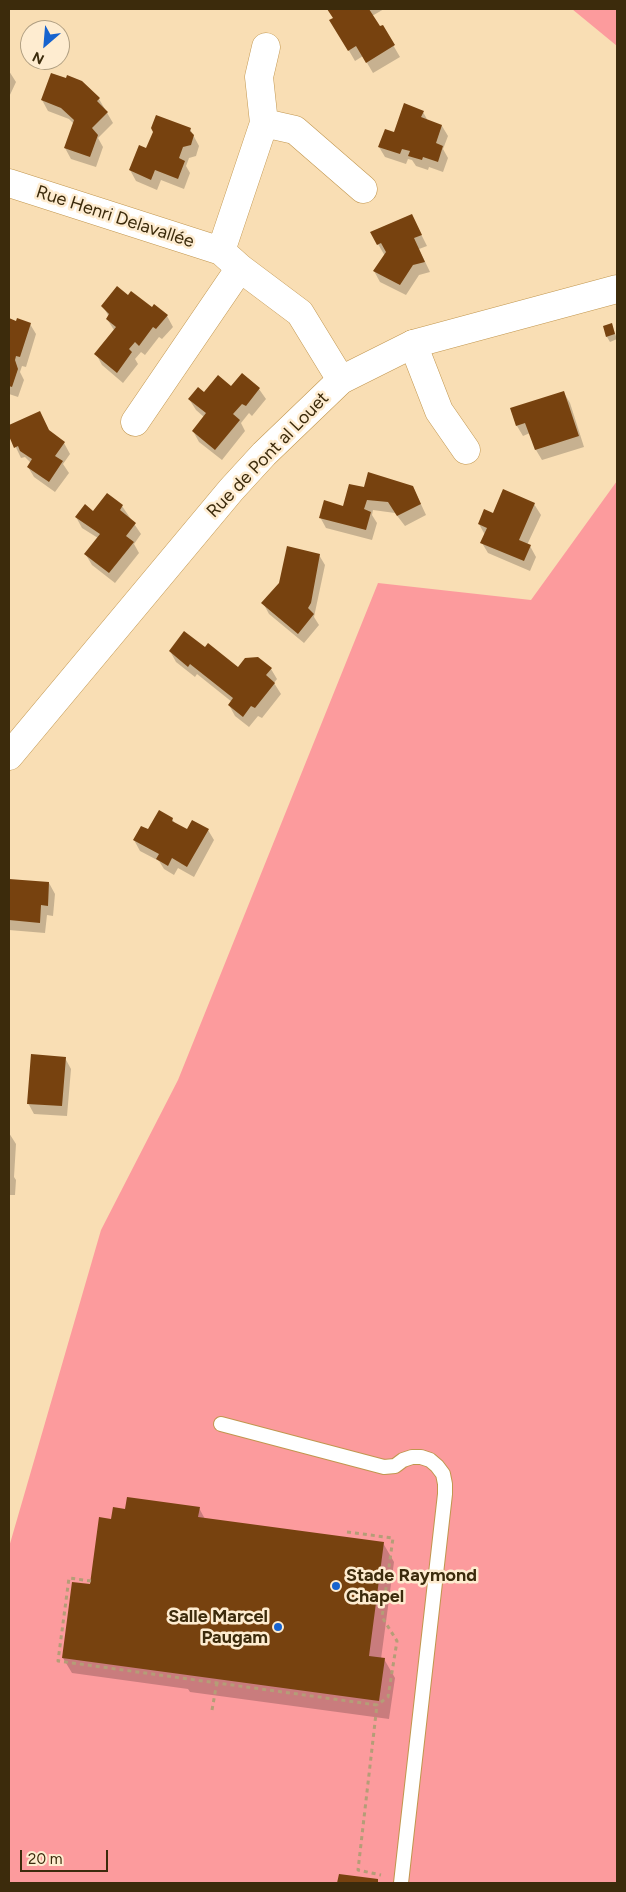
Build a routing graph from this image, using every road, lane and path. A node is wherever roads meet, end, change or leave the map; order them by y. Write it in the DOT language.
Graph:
graph roads {
  1 [pos="266,47"];
  2 [pos="264,123"];
  3 [pos="9,183"];
  4 [pos="364,189"];
  5 [pos="230,259"];
  6 [pos="617,289"];
  7 [pos="413,344"];
  8 [pos="341,380"];
  9 [pos="135,422"];
  10 [pos="466,450"];
  11 [pos="9,756"];
  12 [pos="221,1424"];
  13 [pos="347,1532"];
  14 [pos="91,1581"];
  15 [pos="217,1682"];
  16 [pos="377,1705"];
  17 [pos="212,1710"];
  18 [pos="401,1881"];
  1 -- 2 [label="street"];
  2 -- 4 [label="street"];
  2 -- 5 [label="street"];
  3 -- 5 [label="street, Rue Henri Delavallée"];
  5 -- 8 [label="street, Rue Henri Delavallée"];
  5 -- 9 [label="street"];
  6 -- 7 [label="street, Rue de Pont al Louet"];
  7 -- 8 [label="street, Rue de Pont al Louet"];
  7 -- 10 [label="street"];
  8 -- 11 [label="street, Rue de Pont al Louet"];
  12 -- 18 [label="lane"];
  13 -- 16 [label="path"];
  14 -- 15 [label="path"];
  15 -- 16 [label="path"];
  15 -- 17 [label="path"];
  16 -- 18 [label="path"];
}
